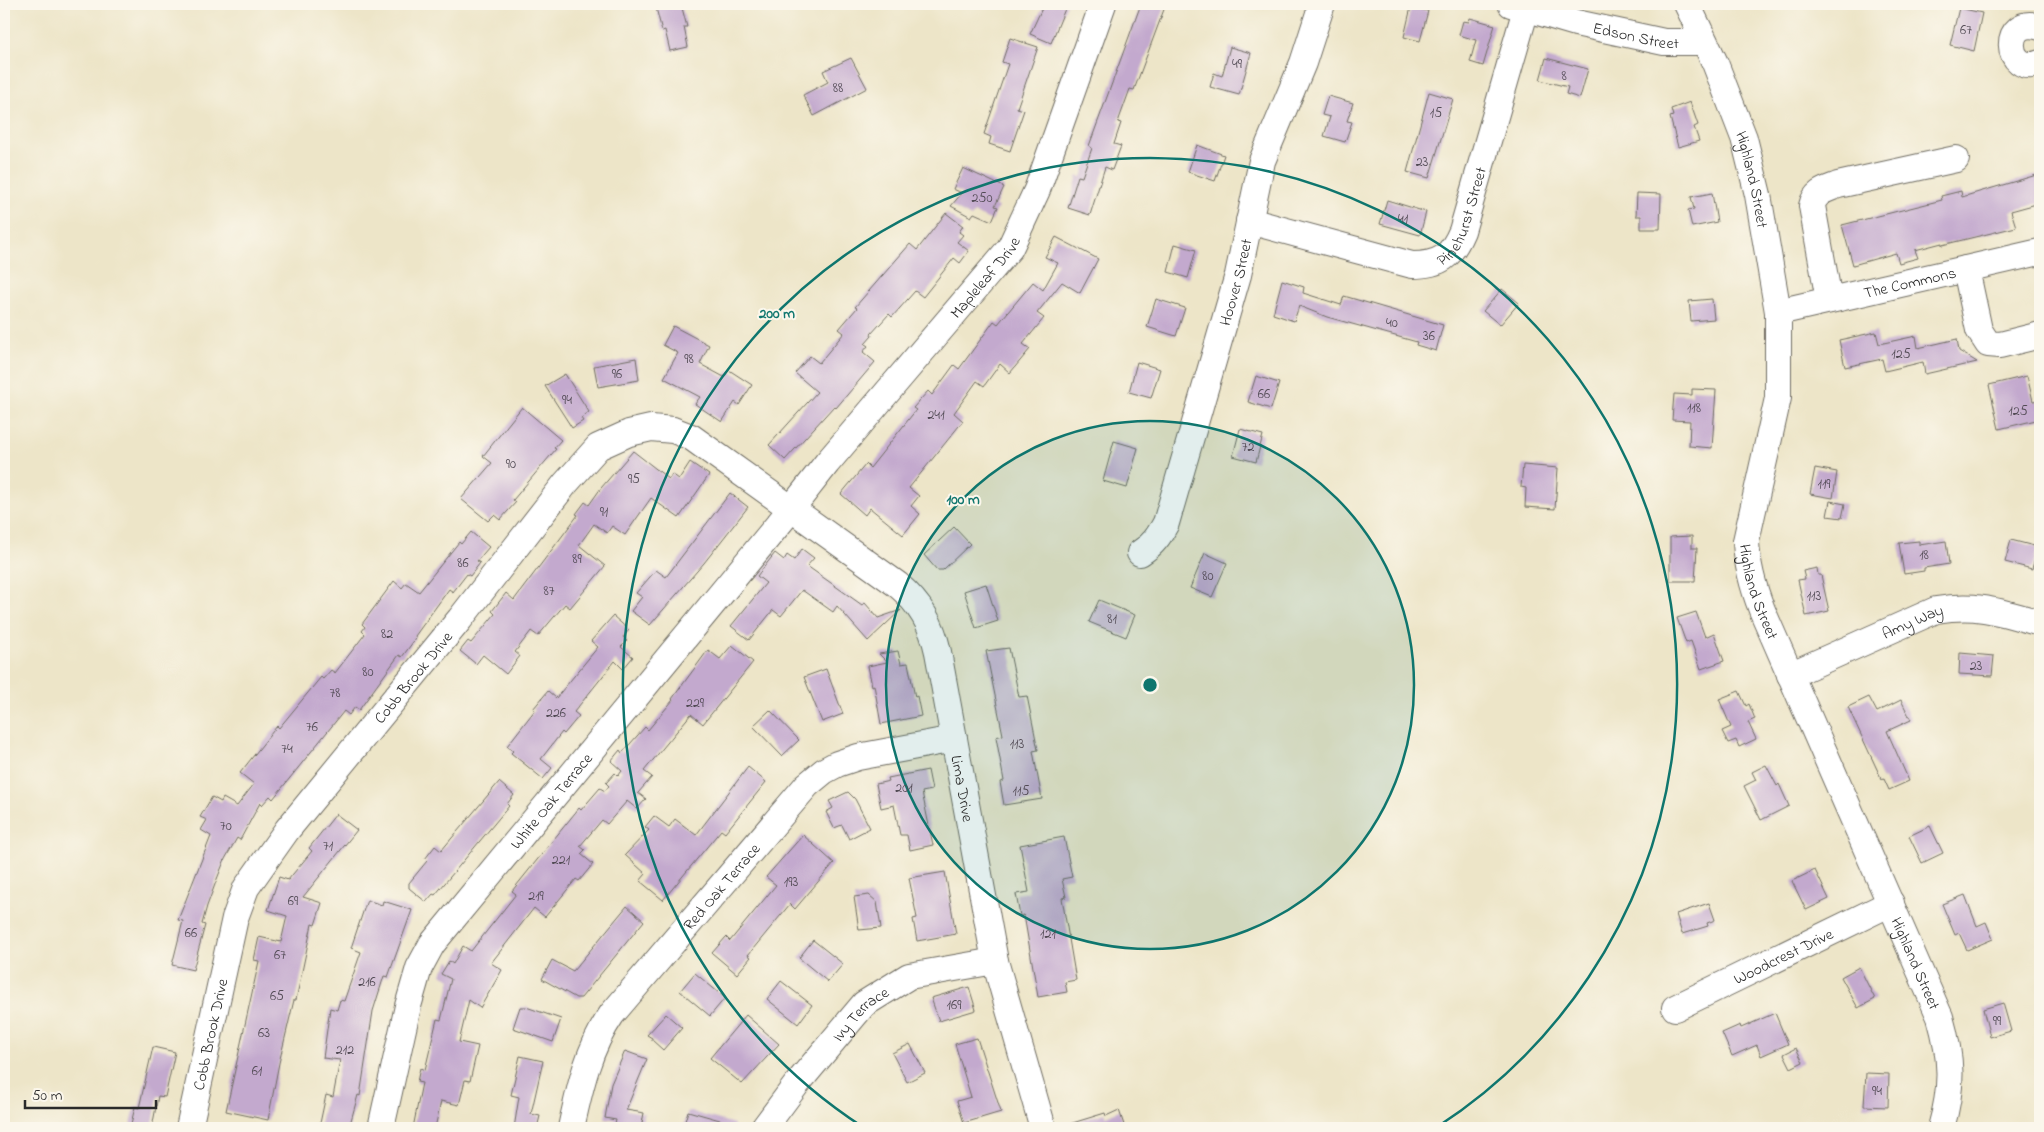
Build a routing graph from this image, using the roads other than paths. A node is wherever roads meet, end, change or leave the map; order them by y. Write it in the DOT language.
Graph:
graph roads {
  1 [pos="1103,4"];
  2 [pos="1322,4"];
  3 [pos="1687,4"];
  4 [pos="1518,6"];
  5 [pos="2040,26"];
  6 [pos="1704,42"];
  7 [pos="2040,63"];
  8 [pos="1956,159"];
  9 [pos="1249,221"];
  10 [pos="2040,252"];
  11 [pos="1966,269"];
  12 [pos="1829,300"];
  13 [pos="1778,312"];
  14 [pos="2040,335"];
  15 [pos="791,509"];
  16 [pos="1140,553"];
  17 [pos="2040,623"];
  18 [pos="1790,675"];
  19 [pos="954,739"];
  20 [pos="1891,903"];
  21 [pos="995,961"];
  22 [pos="1675,1008"];
  23 [pos="190,1128"];
  24 [pos="381,1128"];
  25 [pos="571,1128"];
  26 [pos="764,1128"];
  27 [pos="1043,1128"];
  28 [pos="1941,1128"];
  1 -- 15 [label="street, Mapleleaf Drive"];
  2 -- 9 [label="street, Hoover Street"];
  3 -- 6 [label="street, Highland Street"];
  4 -- 6 [label="street, Edson Street"];
  4 -- 9 [label="street, Pinehurst Street"];
  5 -- 7 [label="street"];
  6 -- 13 [label="street, Highland Street"];
  8 -- 12 [label="street"];
  9 -- 16 [label="street, Hoover Street"];
  10 -- 11 [label="street, The Commons"];
  11 -- 12 [label="street, The Commons"];
  11 -- 14 [label="street"];
  12 -- 13 [label="street, The Commons"];
  13 -- 18 [label="street, Highland Street"];
  15 -- 19 [label="street, Lima Drive"];
  15 -- 23 [label="street, Cobb Brook Drive"];
  15 -- 24 [label="street, White Oak Terrace"];
  17 -- 18 [label="street, Amy Way"];
  18 -- 20 [label="street, Highland Street"];
  19 -- 21 [label="street, Lima Drive"];
  19 -- 25 [label="street, Red Oak Terrace"];
  20 -- 22 [label="street, Woodcrest Drive"];
  20 -- 28 [label="street, Highland Street"];
  21 -- 26 [label="street, Ivy Terrace"];
  21 -- 27 [label="street, Lima Drive"];
}
